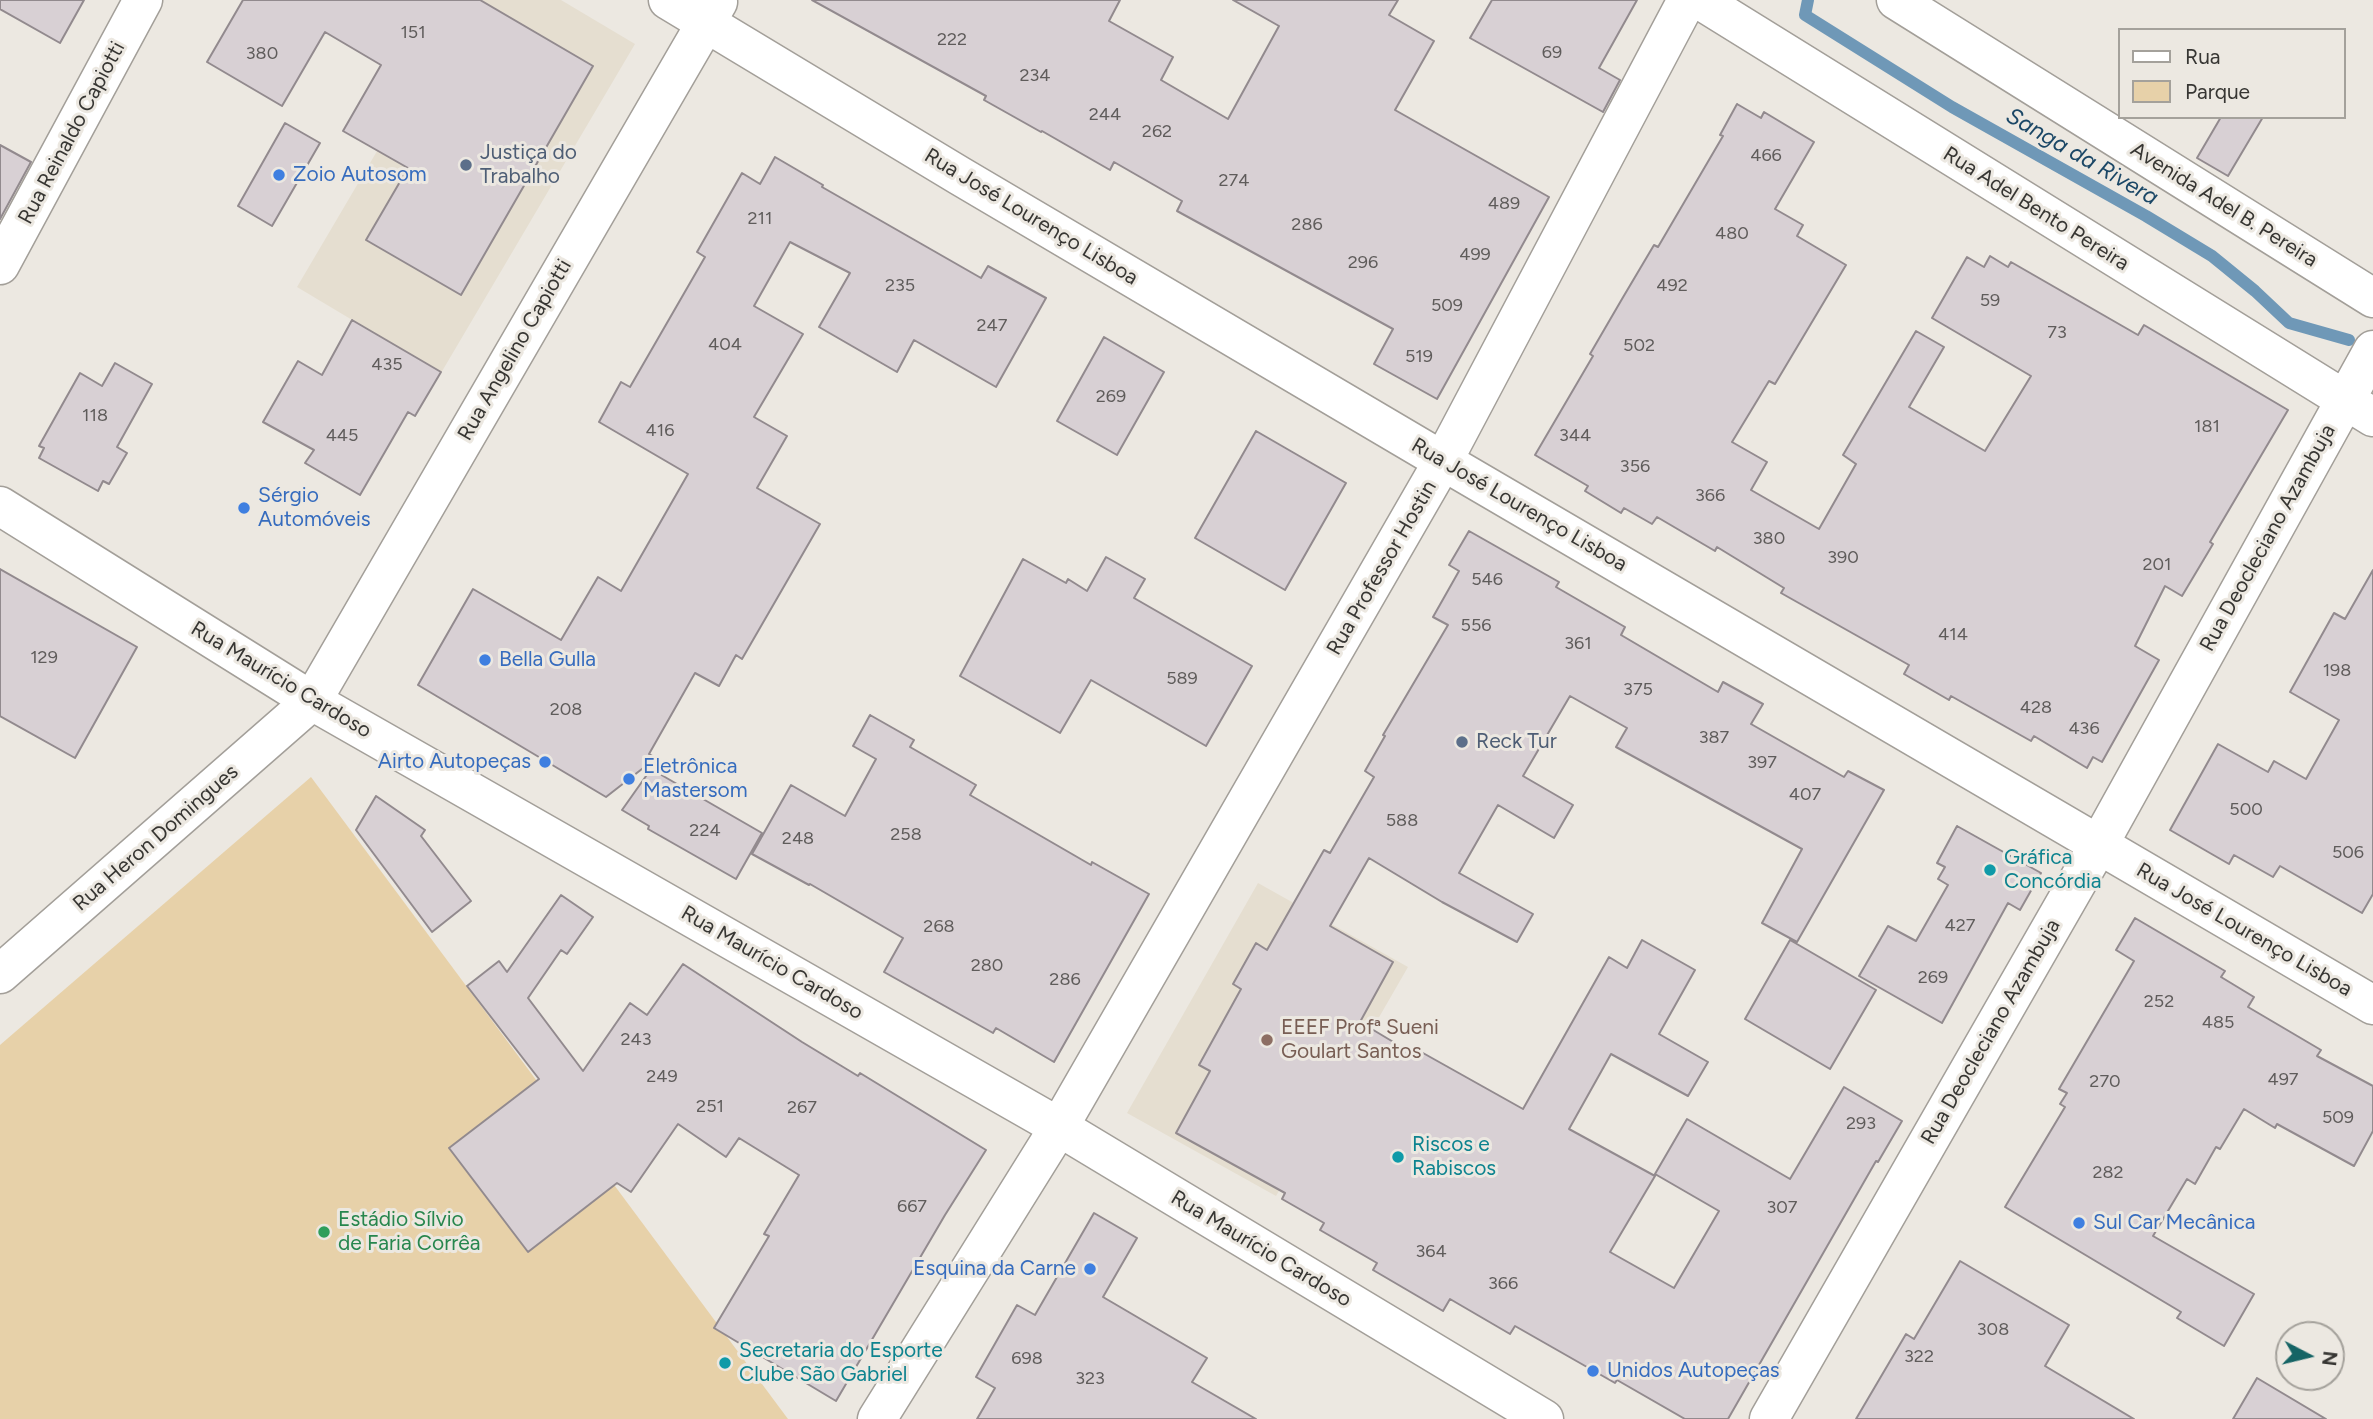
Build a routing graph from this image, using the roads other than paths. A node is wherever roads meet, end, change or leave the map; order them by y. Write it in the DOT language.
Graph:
graph roads {
  1 [pos="143,0"];
  2 [pos="668,0"];
  3 [pos="1687,0"];
  4 [pos="1700,0"];
  5 [pos="1896,0"];
  6 [pos="712,11"];
  7 [pos="0,265"];
  8 [pos="2373,298"];
  9 [pos="2373,350"];
  10 [pos="2358,409"];
  11 [pos="1443,461"];
  12 [pos="0,506"];
  13 [pos="312,701"];
  14 [pos="2098,846"];
  15 [pos="0,974"];
  16 [pos="2373,1005"];
  17 [pos="1059,1127"];
  18 [pos="877,1419"];
  19 [pos="1544,1419"];
  20 [pos="1769,1419"];
  1 -- 7 [label="street, Rua Reinaldo Capiotti"];
  2 -- 6 [label="street, Rua José Lourenço Lisboa"];
  3 -- 11 [label="street, Rua Professor Hostin"];
  4 -- 10 [label="street, Rua Adel Bento Pereira"];
  5 -- 8 [label="street, Avenida Adel B. Pereira"];
  6 -- 11 [label="street, Rua José Lourenço Lisboa"];
  6 -- 13 [label="street, Rua Angelino Capiotti"];
  9 -- 10 [label="street, Rua Deocleciano Azambuja"];
  10 -- 14 [label="street, Rua Deocleciano Azambuja"];
  11 -- 14 [label="street, Rua José Lourenço Lisboa"];
  11 -- 17 [label="street, Rua Professor Hostin"];
  12 -- 13 [label="street, Rua Maurício Cardoso"];
  13 -- 15 [label="street, Rua Heron Domingues"];
  13 -- 17 [label="street, Rua Maurício Cardoso"];
  14 -- 16 [label="street, Rua José Lourenço Lisboa"];
  14 -- 20 [label="street, Rua Deocleciano Azambuja"];
  17 -- 18 [label="street, Rua Professor Hostin"];
  17 -- 19 [label="street, Rua Maurício Cardoso"];
}
